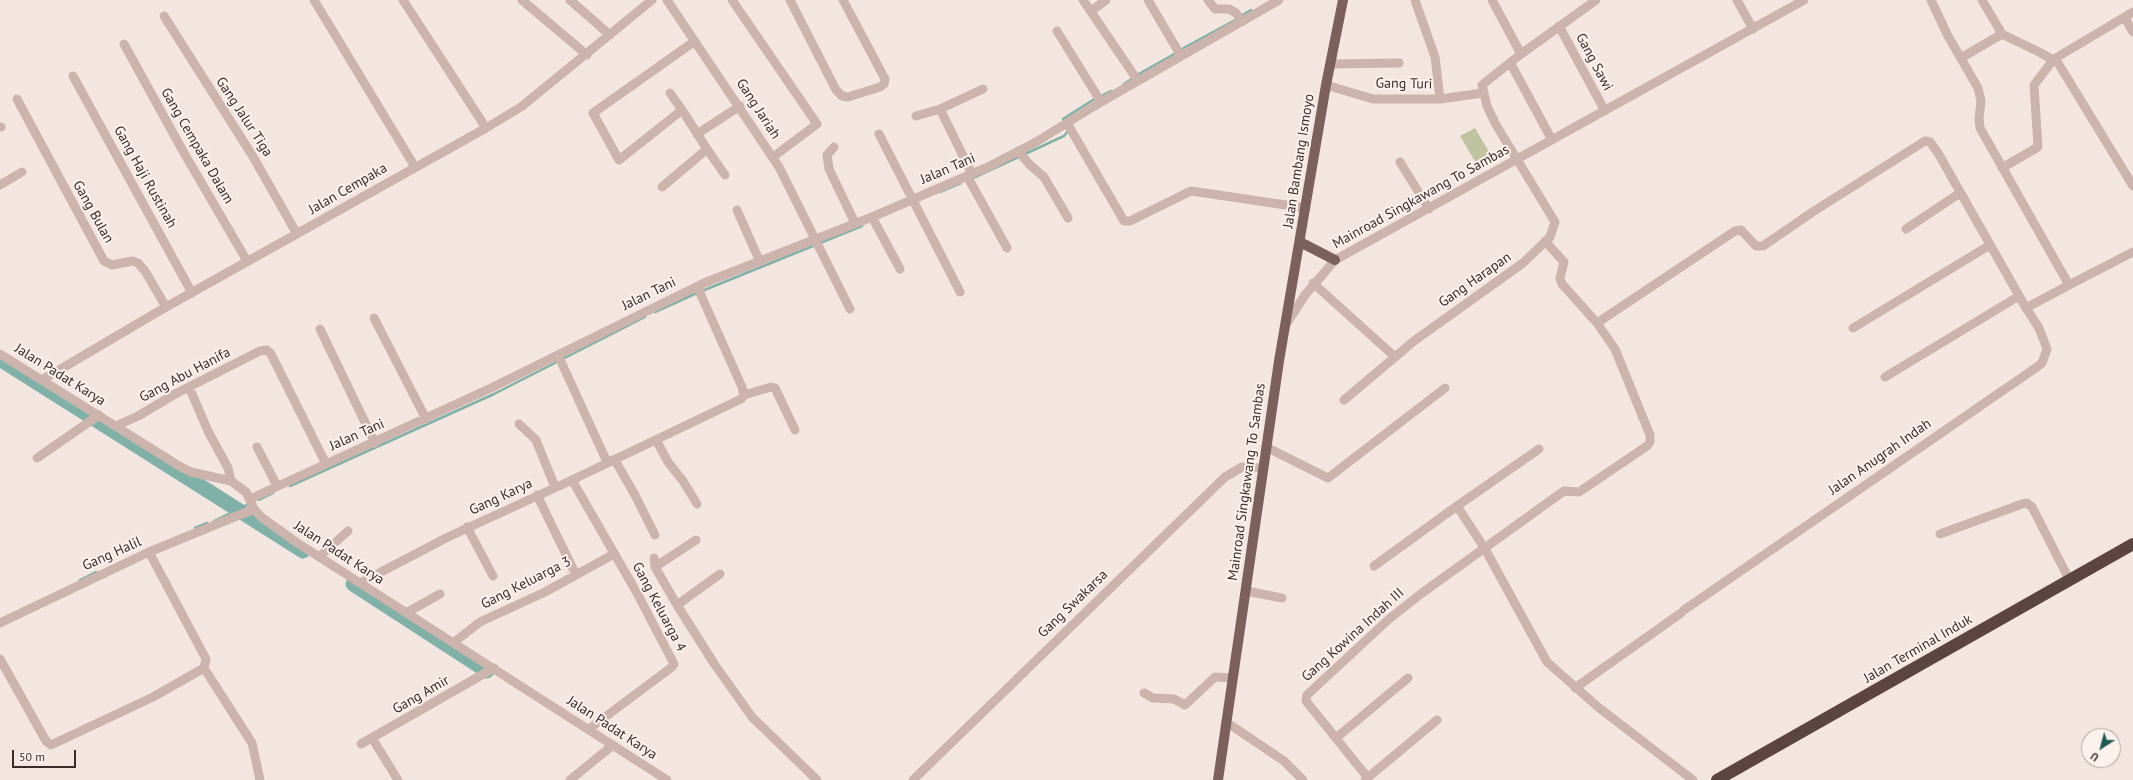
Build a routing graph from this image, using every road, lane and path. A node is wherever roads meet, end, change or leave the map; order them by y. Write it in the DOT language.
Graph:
graph roads {
  1 [pos="314,0"];
  2 [pos="403,0"];
  3 [pos="522,0"];
  4 [pos="570,0"];
  5 [pos="652,0"];
  6 [pos="667,0"];
  7 [pos="732,0"];
  8 [pos="790,0"];
  9 [pos="842,0"];
  10 [pos="1083,0"];
  11 [pos="1106,0"];
  12 [pos="1148,0"];
  13 [pos="1208,0"];
  14 [pos="1278,0"];
  15 [pos="1343,0"];
  16 [pos="1415,0"];
  17 [pos="1492,0"];
  18 [pos="1596,0"];
  19 [pos="1737,0"];
  20 [pos="1804,0"];
  21 [pos="1931,0"];
  22 [pos="1982,0"];
  23 [pos="1091,11"];
  24 [pos="2133,12"];
  25 [pos="164,16"];
  26 [pos="2125,18"];
  27 [pos="1240,19"];
  28 [pos="1559,26"];
  29 [pos="1753,29"];
  30 [pos="1056,31"];
  31 [pos="2133,32"];
  32 [pos="2002,34"];
  33 [pos="610,35"];
  34 [pos="695,41"];
  35 [pos="124,44"];
  36 [pos="1179,51"];
  37 [pos="1521,54"];
  38 [pos="587,55"];
  39 [pos="1962,58"];
  40 [pos="2054,59"];
  41 [pos="1399,63"];
  42 [pos="1330,64"];
  43 [pos="1512,66"];
  44 [pos="73,76"];
  45 [pos="1135,76"];
  46 [pos="1326,84"];
  47 [pos="983,89"];
  48 [pos="670,92"];
  49 [pos="1483,93"];
  50 [pos="17,99"];
  51 [pos="1440,99"];
  52 [pos="1101,102"];
  53 [pos="740,106"];
  54 [pos="940,109"];
  55 [pos="682,110"];
  56 [pos="1604,111"];
  57 [pos="916,116"];
  58 [pos="1068,126"];
  59 [pos="486,128"];
  60 [pos="697,134"];
  61 [pos="879,134"];
  62 [pos="1552,140"];
  63 [pos="834,147"];
  64 [pos="707,149"];
  65 [pos="1018,151"];
  66 [pos="773,157"];
  67 [pos="1518,160"];
  68 [pos="1400,162"];
  69 [pos="415,167"];
  70 [pos="2002,168"];
  71 [pos="22,172"];
  72 [pos="725,175"];
  73 [pos="970,175"];
  74 [pos="0,185"];
  75 [pos="2133,186"];
  76 [pos="662,187"];
  77 [pos="1960,193"];
  78 [pos="913,204"];
  79 [pos="1306,208"];
  80 [pos="1429,209"];
  81 [pos="737,210"];
  82 [pos="1068,218"];
  83 [pos="873,220"];
  84 [pos="855,223"];
  85 [pos="1906,229"];
  86 [pos="296,234"];
  87 [pos="1545,241"];
  88 [pos="818,242"];
  89 [pos="1300,242"];
  90 [pos="1990,245"];
  91 [pos="1007,248"];
  92 [pos="2133,252"];
  93 [pos="1335,260"];
  94 [pos="247,261"];
  95 [pos="760,262"];
  96 [pos="900,269"];
  97 [pos="1313,283"];
  98 [pos="2069,285"];
  99 [pos="701,289"];
  100 [pos="960,292"];
  101 [pos="192,293"];
  102 [pos="2019,296"];
  103 [pos="166,307"];
  104 [pos="2026,308"];
  105 [pos="850,309"];
  106 [pos="374,318"];
  107 [pos="1597,323"];
  108 [pos="1285,327"];
  109 [pos="1853,328"];
  110 [pos="320,329"];
  111 [pos="0,354"];
  112 [pos="558,356"];
  113 [pos="1394,356"];
  114 [pos="1885,377"];
  115 [pos="42,380"];
  116 [pos="189,387"];
  117 [pos="1445,388"];
  118 [pos="744,395"];
  119 [pos="1344,400"];
  120 [pos="98,415"];
  121 [pos="426,419"];
  122 [pos="519,424"];
  123 [pos="116,426"];
  124 [pos="795,430"];
  125 [pos="656,440"];
  126 [pos="375,443"];
  127 [pos="257,447"];
  128 [pos="1266,447"];
  129 [pos="1539,449"];
  130 [pos="37,458"];
  131 [pos="610,461"];
  132 [pos="326,464"];
  133 [pos="1257,468"];
  134 [pos="572,480"];
  135 [pos="231,481"];
  136 [pos="277,486"];
  137 [pos="555,487"];
  138 [pos="537,495"];
  139 [pos="697,504"];
  140 [pos="252,505"];
  141 [pos="1457,506"];
  142 [pos="468,527"];
  143 [pos="348,531"];
  144 [pos="1940,534"];
  145 [pos="655,535"];
  146 [pos="696,540"];
  147 [pos="2133,544"];
  148 [pos="1484,549"];
  149 [pos="149,552"];
  150 [pos="614,554"];
  151 [pos="319,557"];
  152 [pos="654,558"];
  153 [pos="1374,566"];
  154 [pos="655,567"];
  155 [pos="720,574"];
  156 [pos="576,575"];
  157 [pos="493,576"];
  158 [pos="2070,581"];
  159 [pos="360,583"];
  160 [pos="1246,591"];
  161 [pos="440,594"];
  162 [pos="1282,598"];
  163 [pos="677,605"];
  164 [pos="406,613"];
  165 [pos="0,623"];
  166 [pos="453,642"];
  167 [pos="0,659"];
  168 [pos="204,668"];
  169 [pos="494,668"];
  170 [pos="1230,677"];
  171 [pos="1408,678"];
  172 [pos="1575,688"];
  173 [pos="1144,694"];
  174 [pos="1437,720"];
  175 [pos="1226,722"];
  176 [pos="589,729"];
  177 [pos="372,738"];
  178 [pos="1336,738"];
  179 [pos="361,744"];
  180 [pos="610,748"];
  181 [pos="1366,779"];
  182 [pos="260,780"];
  183 [pos="398,780"];
  184 [pos="570,780"];
  185 [pos="666,780"];
  186 [pos="817,780"];
  187 [pos="913,780"];
  188 [pos="1218,780"];
  189 [pos="1303,780"];
  190 [pos="1693,780"];
  191 [pos="1717,780"];
  1 -- 69 [label="street"];
  2 -- 59 [label="street"];
  3 -- 38 [label="street"];
  4 -- 33 [label="street"];
  5 -- 33 [label="street, Jalan Cempaka"];
  6 -- 34 [label="street, Gang Jariah"];
  7 -- 66 [label="street"];
  8 -- 9 [label="street"];
  10 -- 23 [label="street"];
  11 -- 23 [label="street"];
  12 -- 36 [label="street"];
  13 -- 27 [label="street"];
  14 -- 27 [label="street, Jalan Tani"];
  15 -- 42 [label="main road, Jalan Bambang Ismoyo"];
  16 -- 51 [label="street"];
  17 -- 37 [label="street"];
  18 -- 28 [label="street, Gang Sawi"];
  19 -- 29 [label="street"];
  20 -- 29 [label="street, Mainroad Singkawang To Sambas"];
  21 -- 39 [label="street"];
  22 -- 32 [label="street"];
  23 -- 45 [label="street"];
  24 -- 26 [label="street"];
  25 -- 86 [label="street, Gang Jalur Tiga"];
  26 -- 31 [label="street"];
  26 -- 40 [label="street"];
  27 -- 36 [label="street, Jalan Tani"];
  28 -- 37 [label="street, Gang Sawi"];
  28 -- 56 [label="street, Gang Sawi"];
  29 -- 56 [label="street, Mainroad Singkawang To Sambas"];
  30 -- 52 [label="street"];
  32 -- 39 [label="street"];
  32 -- 40 [label="street"];
  33 -- 38 [label="street, Jalan Cempaka"];
  34 -- 53 [label="street, Gang Jariah"];
  34 -- 55 [label="street"];
  35 -- 94 [label="street, Gang Cempaka Dalam"];
  36 -- 45 [label="street, Jalan Tani"];
  37 -- 49 [label="street"];
  38 -- 59 [label="street, Jalan Cempaka"];
  39 -- 70 [label="street"];
  40 -- 70 [label="street"];
  40 -- 75 [label="street"];
  41 -- 42 [label="street"];
  42 -- 46 [label="main road, Jalan Bambang Ismoyo"];
  43 -- 62 [label="street"];
  44 -- 101 [label="street, Gang Haji Rustinah"];
  45 -- 52 [label="street, Jalan Tani"];
  46 -- 51 [label="street, Gang Turi"];
  46 -- 79 [label="main road, Jalan Bambang Ismoyo"];
  47 -- 54 [label="street"];
  48 -- 55 [label="street"];
  49 -- 51 [label="street, Gang Turi"];
  49 -- 67 [label="street"];
  50 -- 103 [label="street, Gang Bulan"];
  52 -- 58 [label="street, Jalan Tani"];
  53 -- 60 [label="street"];
  53 -- 66 [label="street, Gang Jariah"];
  54 -- 57 [label="street"];
  54 -- 73 [label="street"];
  55 -- 60 [label="street"];
  56 -- 62 [label="street, Mainroad Singkawang To Sambas"];
  58 -- 65 [label="street, Jalan Tani"];
  58 -- 79 [label="street"];
  59 -- 69 [label="street, Jalan Cempaka"];
  60 -- 64 [label="street"];
  61 -- 78 [label="street"];
  62 -- 67 [label="street, Mainroad Singkawang To Sambas"];
  63 -- 84 [label="street"];
  64 -- 72 [label="street"];
  64 -- 76 [label="street"];
  65 -- 73 [label="street, Jalan Tani"];
  65 -- 82 [label="street"];
  66 -- 88 [label="street, Gang Jariah"];
  67 -- 80 [label="street, Mainroad Singkawang To Sambas"];
  67 -- 87 [label="street, Gang Harapan"];
  68 -- 80 [label="street"];
  69 -- 86 [label="street, Jalan Cempaka"];
  70 -- 98 [label="street"];
  71 -- 74 [label="street"];
  73 -- 78 [label="street, Jalan Tani"];
  73 -- 91 [label="street"];
  77 -- 85 [label="street"];
  77 -- 90 [label="street, Jalan Anugrah Indah"];
  77 -- 107 [label="street, Jalan Anugrah Indah"];
  78 -- 83 [label="street, Jalan Tani"];
  78 -- 100 [label="street"];
  79 -- 89 [label="main road, Jalan Bambang Ismoyo"];
  80 -- 93 [label="street, Mainroad Singkawang To Sambas"];
  81 -- 95 [label="street"];
  83 -- 84 [label="street, Jalan Tani"];
  83 -- 96 [label="street"];
  84 -- 88 [label="street, Jalan Tani"];
  86 -- 94 [label="street, Jalan Cempaka"];
  87 -- 107 [label="street"];
  87 -- 113 [label="street, Gang Harapan"];
  88 -- 95 [label="street, Jalan Tani"];
  88 -- 105 [label="street, Gang Jariah"];
  89 -- 93 [label="main road"];
  89 -- 108 [label="main road, Jalan Bambang Ismoyo"];
  90 -- 102 [label="street, Jalan Anugrah Indah"];
  90 -- 109 [label="street"];
  92 -- 98 [label="street"];
  93 -- 97 [label="street, Mainroad Singkawang To Sambas"];
  94 -- 101 [label="street, Jalan Cempaka"];
  95 -- 99 [label="street, Jalan Tani"];
  97 -- 108 [label="street, Mainroad Singkawang To Sambas"];
  97 -- 113 [label="street"];
  98 -- 104 [label="street"];
  99 -- 112 [label="street, Jalan Tani"];
  99 -- 118 [label="street"];
  101 -- 103 [label="street, Jalan Cempaka"];
  102 -- 104 [label="street, Jalan Anugrah Indah"];
  102 -- 114 [label="street"];
  103 -- 115 [label="street, Jalan Cempaka"];
  104 -- 172 [label="street, Jalan Anugrah Indah"];
  106 -- 121 [label="street"];
  107 -- 148 [label="street, Gang Kowina Indah III"];
  108 -- 128 [label="main road, Mainroad Singkawang To Sambas"];
  110 -- 126 [label="street"];
  111 -- 115 [label="street, Jalan Padat Karya"];
  112 -- 121 [label="street, Jalan Tani"];
  112 -- 131 [label="street"];
  113 -- 119 [label="street, Gang Harapan"];
  115 -- 120 [label="street, Jalan Padat Karya"];
  116 -- 123 [label="street, Gang Abu Hanifa"];
  116 -- 132 [label="street, Gang Abu Hanifa"];
  116 -- 135 [label="street"];
  117 -- 128 [label="street"];
  118 -- 124 [label="street, Gang Karya"];
  118 -- 125 [label="street, Gang Karya"];
  120 -- 123 [label="street, Jalan Padat Karya"];
  120 -- 130 [label="street"];
  121 -- 126 [label="street, Jalan Tani"];
  122 -- 137 [label="street"];
  123 -- 135 [label="street, Jalan Padat Karya"];
  125 -- 131 [label="street, Gang Karya"];
  125 -- 139 [label="street"];
  126 -- 132 [label="street, Jalan Tani"];
  127 -- 136 [label="street"];
  128 -- 133 [label="main road, Mainroad Singkawang To Sambas"];
  129 -- 141 [label="street"];
  131 -- 134 [label="street, Gang Karya"];
  131 -- 145 [label="street"];
  132 -- 136 [label="street, Jalan Tani"];
  133 -- 160 [label="main road, Mainroad Singkawang To Sambas"];
  133 -- 187 [label="street, Gang Swakarsa"];
  134 -- 137 [label="street, Gang Karya"];
  134 -- 150 [label="street"];
  135 -- 140 [label="street, Jalan Padat Karya"];
  136 -- 140 [label="street, Jalan Tani"];
  137 -- 138 [label="street, Gang Karya"];
  138 -- 142 [label="street, Gang Karya"];
  138 -- 156 [label="street"];
  140 -- 149 [label="street, Gang Halil"];
  140 -- 151 [label="street, Jalan Padat Karya"];
  141 -- 148 [label="street"];
  141 -- 153 [label="street"];
  142 -- 157 [label="street"];
  142 -- 159 [label="street, Gang Karya"];
  143 -- 151 [label="street"];
  144 -- 158 [label="street"];
  146 -- 154 [label="street"];
  147 -- 158 [label="highway, Jalan Terminal Induk"];
  148 -- 172 [label="street"];
  148 -- 178 [label="street, Gang Kowina Indah III"];
  149 -- 165 [label="street, Gang Halil"];
  149 -- 168 [label="street"];
  150 -- 156 [label="street, Gang Keluarga 3"];
  150 -- 176 [label="street, Gang Keluarga 4"];
  151 -- 159 [label="street, Jalan Padat Karya"];
  152 -- 154 [label="street"];
  154 -- 163 [label="street"];
  155 -- 163 [label="street"];
  156 -- 166 [label="street, Gang Keluarga 3"];
  158 -- 191 [label="highway, Jalan Terminal Induk"];
  159 -- 164 [label="street, Jalan Padat Karya"];
  160 -- 162 [label="street"];
  160 -- 170 [label="main road, Mainroad Singkawang To Sambas"];
  161 -- 164 [label="street"];
  163 -- 186 [label="street"];
  164 -- 166 [label="street, Jalan Padat Karya"];
  166 -- 169 [label="street, Jalan Padat Karya"];
  167 -- 168 [label="street"];
  168 -- 182 [label="street"];
  169 -- 176 [label="street, Jalan Padat Karya"];
  169 -- 177 [label="street, Gang Amir"];
  170 -- 173 [label="street"];
  170 -- 175 [label="main road, Mainroad Singkawang To Sambas"];
  171 -- 178 [label="street"];
  172 -- 190 [label="street"];
  174 -- 181 [label="street"];
  175 -- 188 [label="main road, Mainroad Singkawang To Sambas"];
  175 -- 189 [label="street"];
  176 -- 180 [label="street, Jalan Padat Karya"];
  177 -- 179 [label="street, Gang Amir"];
  177 -- 183 [label="street"];
  178 -- 181 [label="street, Gang Kowina Indah III"];
  180 -- 184 [label="street"];
  180 -- 185 [label="street, Jalan Padat Karya"];
}
